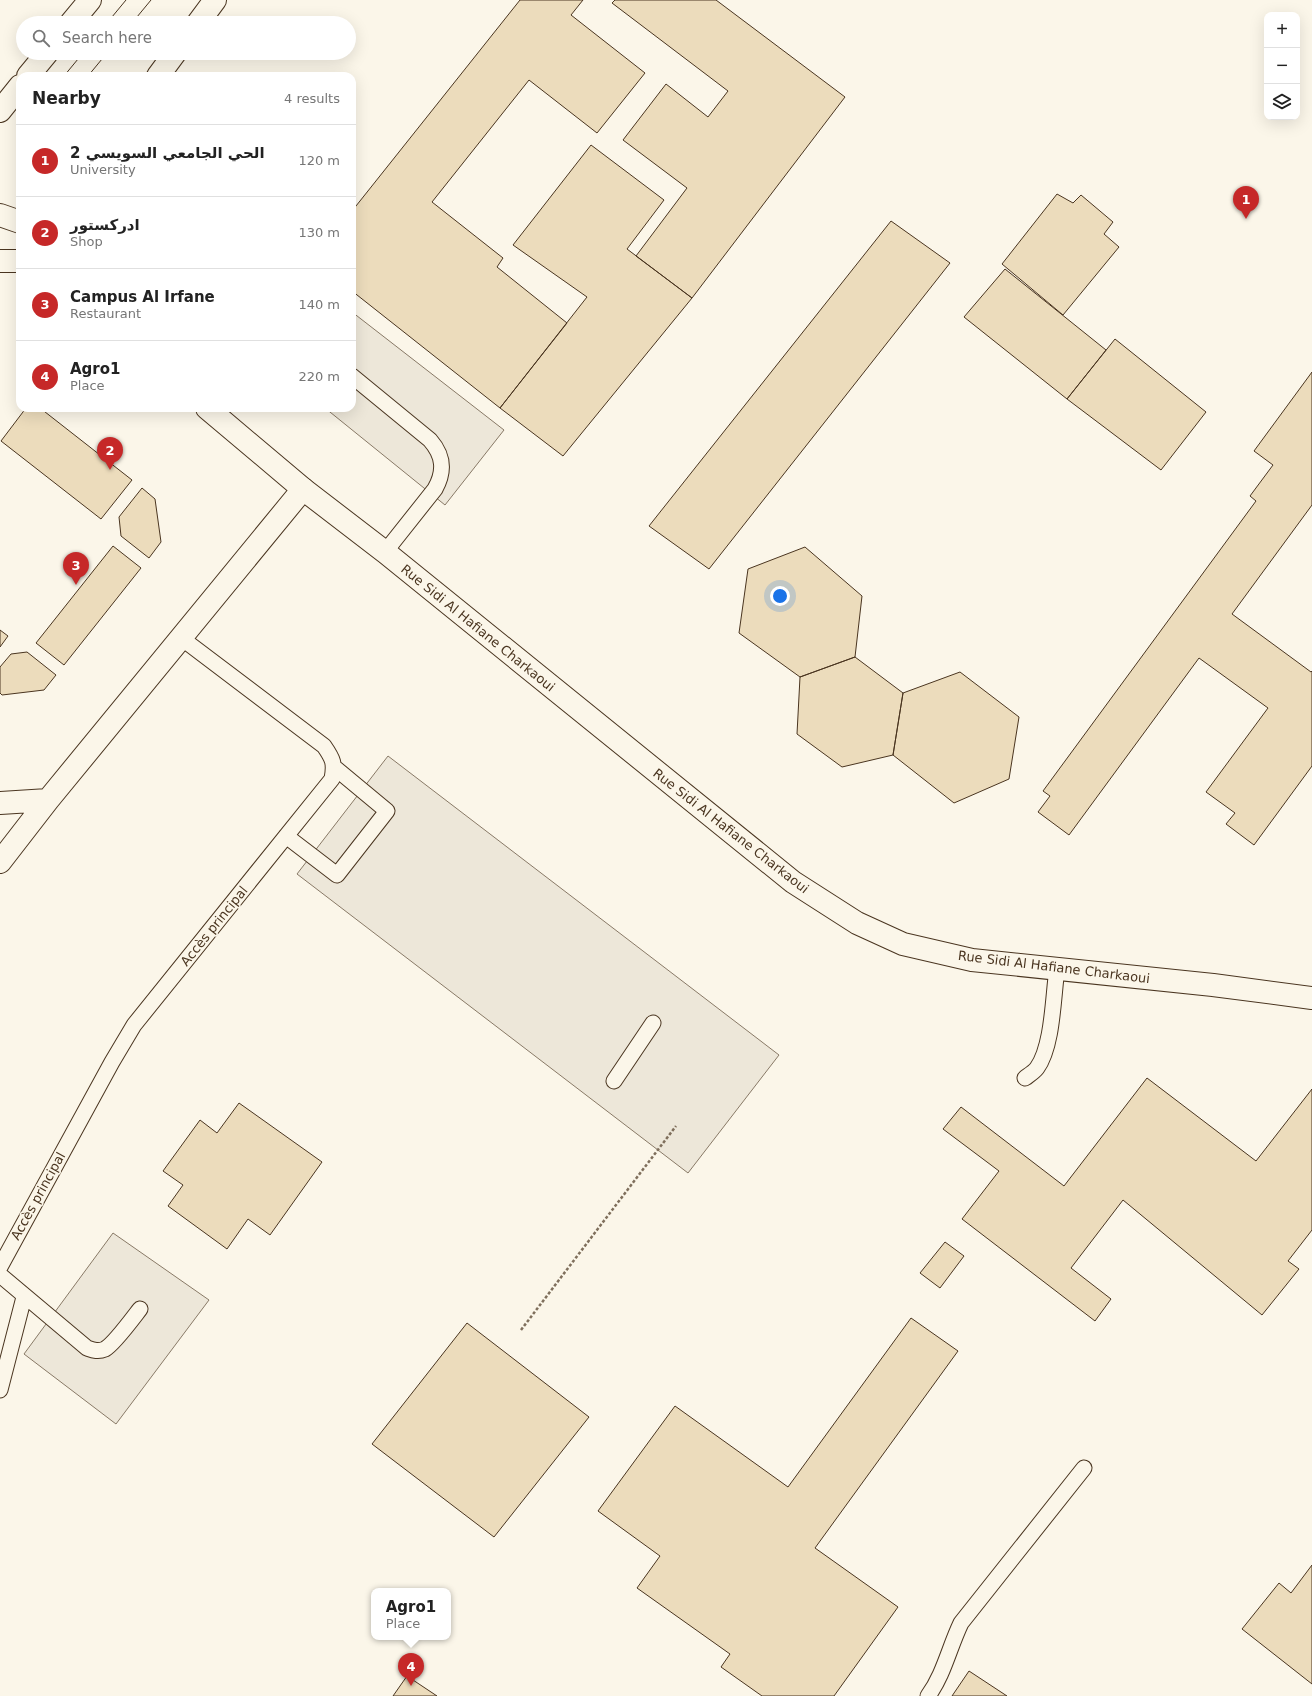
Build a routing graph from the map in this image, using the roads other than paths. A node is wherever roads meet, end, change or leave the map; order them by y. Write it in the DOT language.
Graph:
graph roads {
  1 [pos="90,0"];
  2 [pos="215,0"];
  3 [pos="77,16"];
  4 [pos="203,16"];
  5 [pos="41,60"];
  6 [pos="170,60"];
  7 [pos="31,72"];
  8 [pos="161,72"];
  9 [pos="16,91"];
  10 [pos="0,111"];
  11 [pos="0,215"];
  12 [pos="16,221"];
  13 [pos="16,261"];
  14 [pos="0,262"];
  15 [pos="356,379"];
  16 [pos="212,412"];
  17 [pos="303,489"];
  18 [pos="385,552"];
  19 [pos="180,637"];
  20 [pos="334,767"];
  21 [pos="48,800"];
  22 [pos="0,803"];
  23 [pos="286,836"];
  24 [pos="0,862"];
  25 [pos="1057,969"];
  26 [pos="1312,998"];
  27 [pos="653,1023"];
  28 [pos="1025,1078"];
  29 [pos="614,1081"];
  30 [pos="0,1267"];
  31 [pos="0,1275"];
  32 [pos="24,1297"];
  33 [pos="140,1309"];
  34 [pos="0,1390"];
  35 [pos="1084,1468"];
  36 [pos="928,1696"];
  1 -- 3 [label="street"];
  2 -- 4 [label="street"];
  5 -- 7 [label="street"];
  6 -- 8 [label="street"];
  9 -- 10 [label="street"];
  11 -- 12 [label="street"];
  13 -- 14 [label="street"];
  15 -- 18 [label="lane"];
  16 -- 17 [label="street, Rue Sidi Al Hafiane Charkaoui"];
  17 -- 18 [label="street, Rue Sidi Al Hafiane Charkaoui"];
  17 -- 19 [label="street"];
  18 -- 25 [label="street, Rue Sidi Al Hafiane Charkaoui"];
  19 -- 20 [label="lane"];
  19 -- 21 [label="street"];
  20 -- 23 [label="lane, Accès principal"];
  20 -- 23 [label="lane"];
  21 -- 22 [label="street"];
  21 -- 24 [label="street"];
  23 -- 30 [label="lane, Accès principal"];
  25 -- 26 [label="street, Rue Sidi Al Hafiane Charkaoui"];
  25 -- 28 [label="lane"];
  27 -- 29 [label="lane"];
  31 -- 32 [label="lane"];
  32 -- 33 [label="lane"];
  32 -- 34 [label="lane"];
  35 -- 36 [label="lane"];
}
